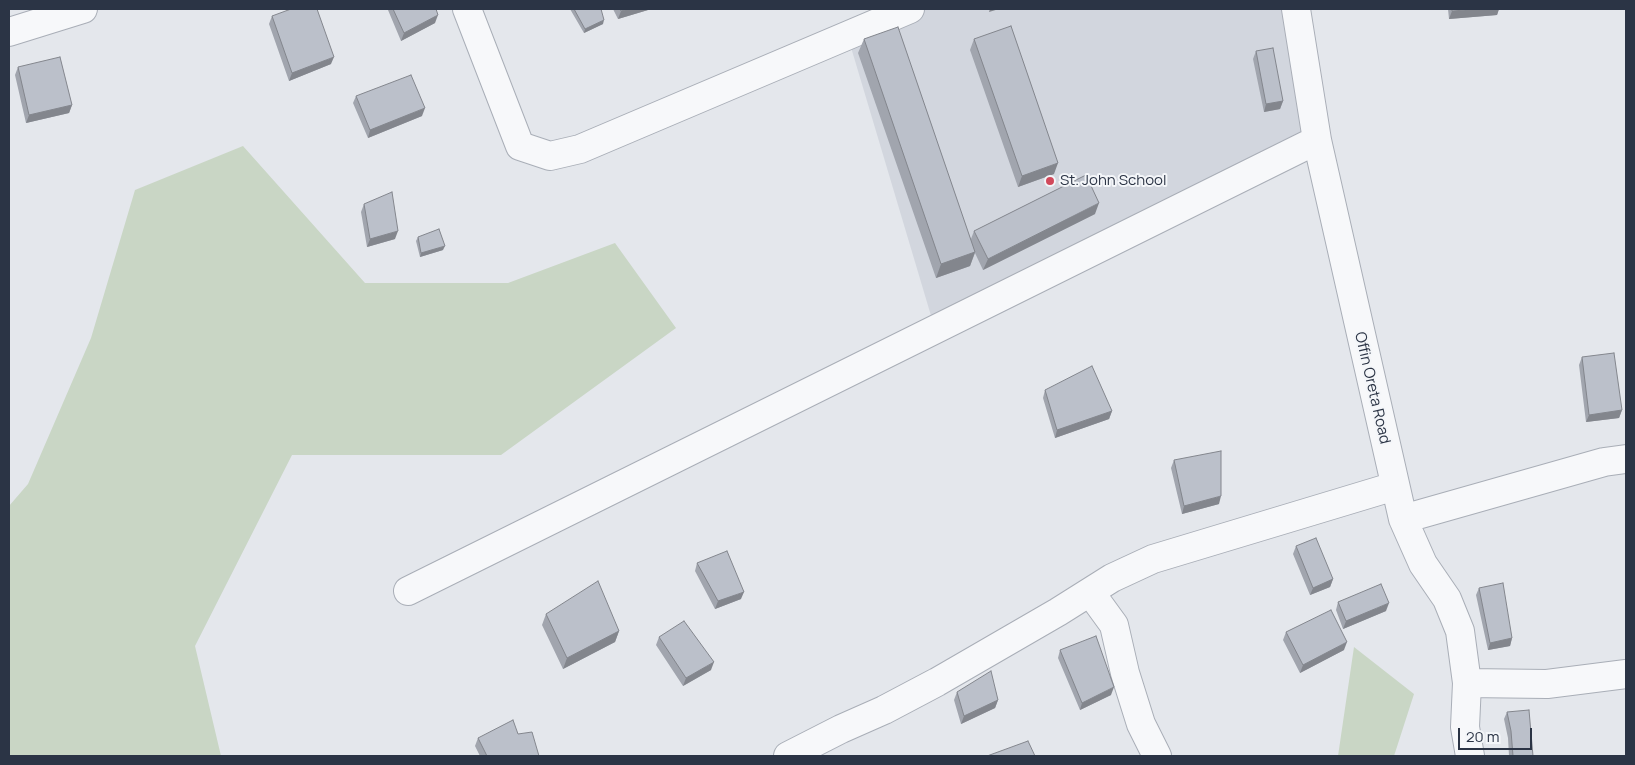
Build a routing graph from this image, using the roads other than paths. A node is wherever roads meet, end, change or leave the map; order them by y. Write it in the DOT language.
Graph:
graph roads {
  1 [pos="83,9"];
  2 [pos="467,9"];
  3 [pos="910,9"];
  4 [pos="1296,9"];
  5 [pos="9,32"];
  6 [pos="1317,140"];
  7 [pos="1626,459"];
  8 [pos="1395,486"];
  9 [pos="1403,519"];
  10 [pos="408,591"];
  11 [pos="1090,592"];
  12 [pos="1626,674"];
  13 [pos="1467,683"];
  14 [pos="788,756"];
  15 [pos="1157,756"];
  16 [pos="1470,756"];
  1 -- 5 [label="street"];
  2 -- 3 [label="street"];
  4 -- 6 [label="street, Offin Oreta Road"];
  6 -- 8 [label="street, Offin Oreta Road"];
  6 -- 10 [label="street"];
  7 -- 9 [label="street"];
  8 -- 9 [label="street, Offin Oreta Road"];
  8 -- 11 [label="street"];
  9 -- 13 [label="street, Offin Oreta Road"];
  11 -- 14 [label="street"];
  11 -- 15 [label="street"];
  12 -- 13 [label="street"];
  13 -- 16 [label="street, Offin Oreta Road"];
}
